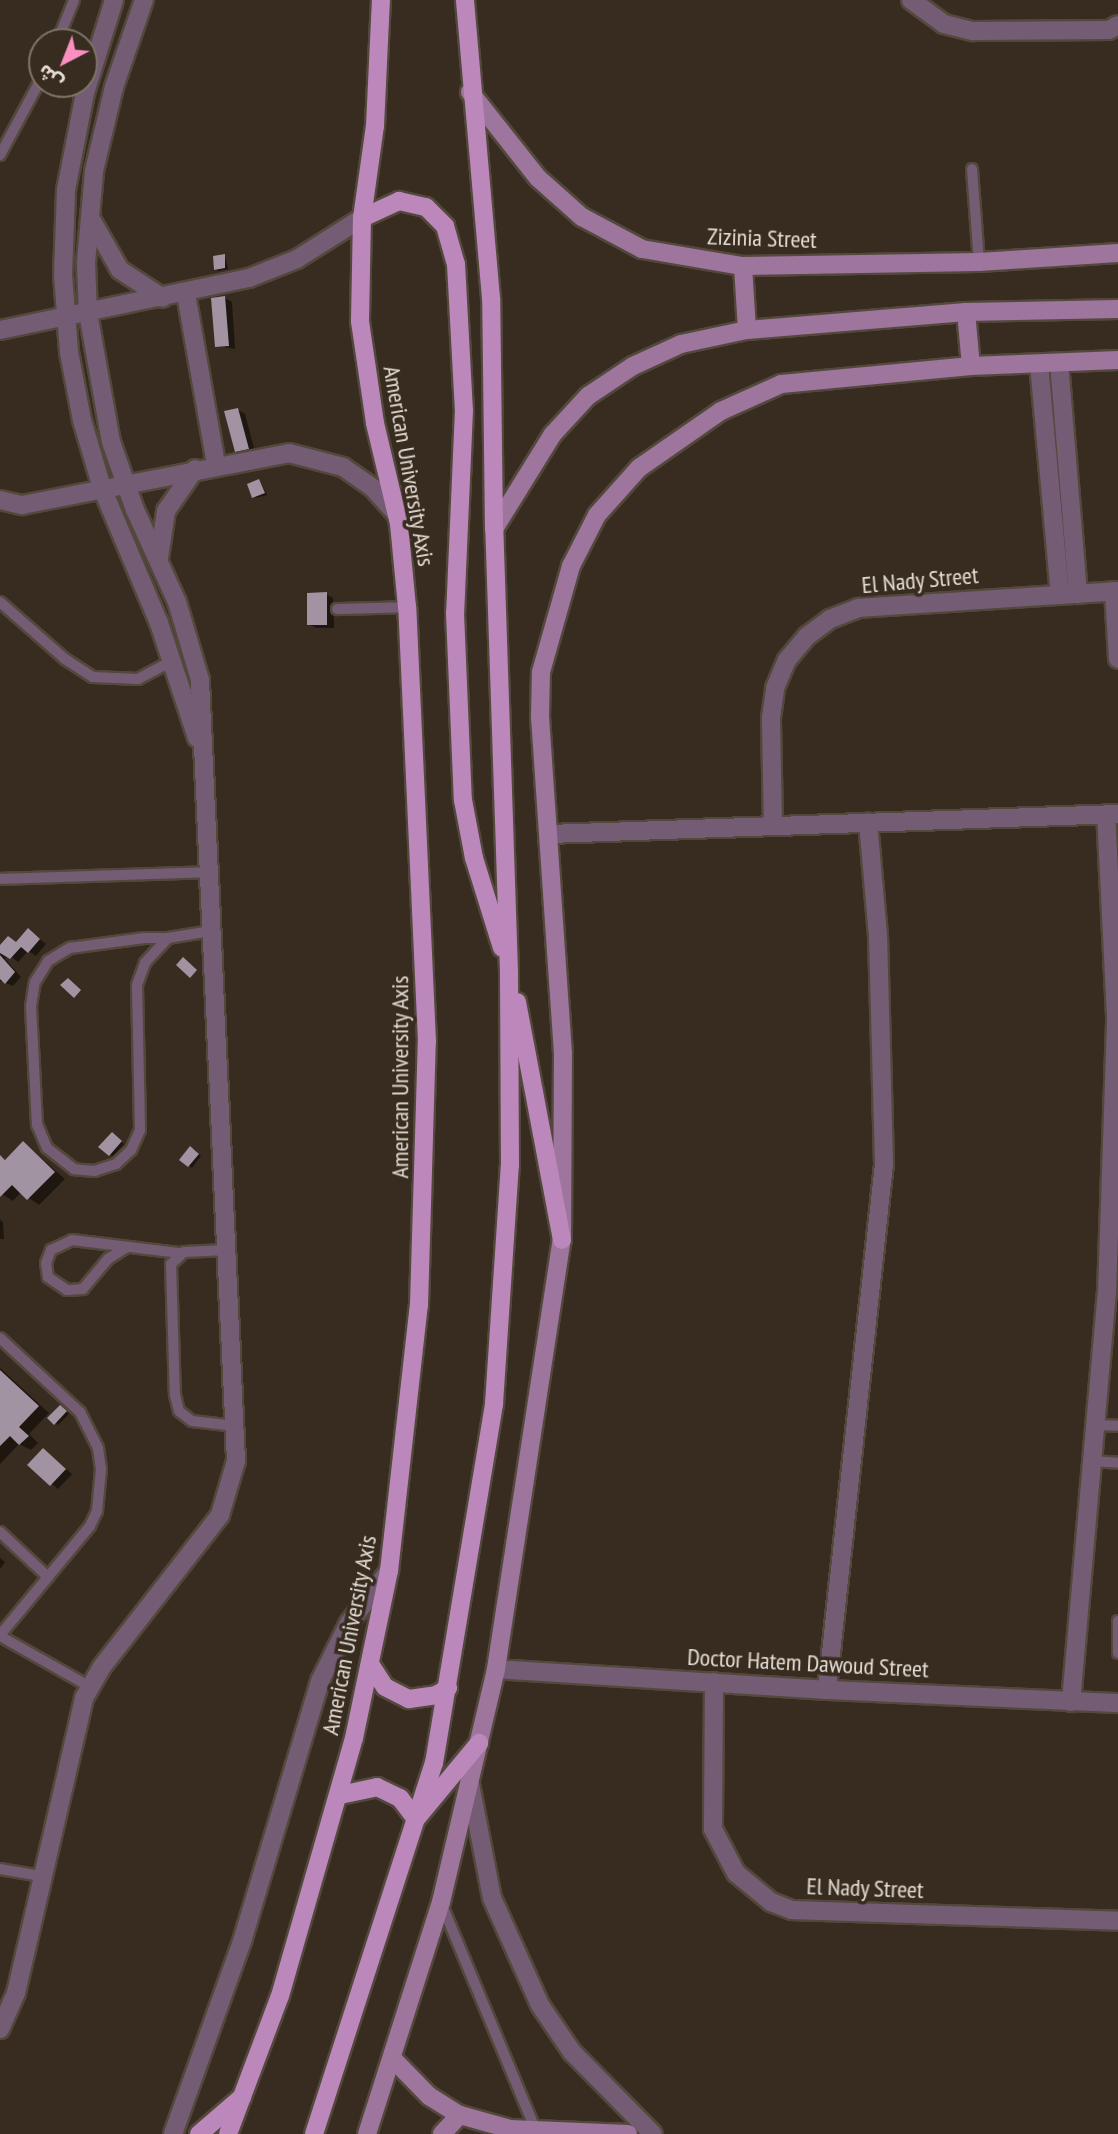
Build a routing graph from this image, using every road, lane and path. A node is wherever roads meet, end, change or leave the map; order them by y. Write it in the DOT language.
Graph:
graph roads {
  1 [pos="74,0"];
  2 [pos="114,0"];
  3 [pos="144,0"];
  4 [pos="381,0"];
  5 [pos="465,0"];
  6 [pos="911,0"];
  7 [pos="63,28"];
  8 [pos="1115,30"];
  9 [pos="470,92"];
  10 [pos="31,98"];
  11 [pos="0,155"];
  12 [pos="972,169"];
  13 [pos="90,213"];
  14 [pos="362,218"];
  15 [pos="1118,253"];
  16 [pos="979,261"];
  17 [pos="743,267"];
  18 [pos="186,294"];
  19 [pos="163,298"];
  20 [pos="1118,309"];
  21 [pos="966,312"];
  22 [pos="88,313"];
  23 [pos="65,317"];
  24 [pos="0,330"];
  25 [pos="747,330"];
  26 [pos="1118,360"];
  27 [pos="1040,363"];
  28 [pos="1059,363"];
  29 [pos="971,366"];
  30 [pos="216,465"];
  31 [pos="195,469"];
  32 [pos="124,484"];
  33 [pos="102,488"];
  34 [pos="0,500"];
  35 [pos="398,516"];
  36 [pos="494,528"];
  37 [pos="159,561"];
  38 [pos="1116,591"];
  39 [pos="1069,594"];
  40 [pos="0,602"];
  41 [pos="407,607"];
  42 [pos="337,609"];
  43 [pos="1118,659"];
  44 [pos="173,660"];
  45 [pos="203,762"];
  46 [pos="1112,814"];
  47 [pos="868,822"];
  48 [pos="773,825"];
  49 [pos="549,834"];
  50 [pos="209,872"];
  51 [pos="0,878"];
  52 [pos="211,930"];
  53 [pos="168,938"];
  54 [pos="509,972"];
  55 [pos="1117,1016"];
  56 [pos="562,1240"];
  57 [pos="127,1247"];
  58 [pos="225,1250"];
  59 [pos="180,1253"];
  60 [pos="0,1338"];
  61 [pos="1096,1425"];
  62 [pos="235,1426"];
  63 [pos="1118,1426"];
  64 [pos="1092,1461"];
  65 [pos="1118,1463"];
  66 [pos="0,1532"];
  67 [pos="389,1571"];
  68 [pos="48,1577"];
  69 [pos="1118,1621"];
  70 [pos="0,1636"];
  71 [pos="1118,1653"];
  72 [pos="370,1664"];
  73 [pos="496,1669"];
  74 [pos="714,1682"];
  75 [pos="90,1687"];
  76 [pos="448,1688"];
  77 [pos="827,1690"];
  78 [pos="1071,1702"];
  79 [pos="1118,1703"];
  80 [pos="479,1743"];
  81 [pos="470,1784"];
  82 [pos="340,1795"];
  83 [pos="415,1819"];
  84 [pos="0,1869"];
  85 [pos="41,1876"];
  86 [pos="441,1902"];
  87 [pos="1118,1921"];
  88 [pos="0,2029"];
  89 [pos="393,2059"];
  90 [pos="244,2095"];
  91 [pos="460,2115"];
  92 [pos="536,2131"];
  93 [pos="173,2134"];
  94 [pos="199,2134"];
  95 [pos="228,2134"];
  96 [pos="314,2134"];
  97 [pos="367,2134"];
  98 [pos="442,2134"];
  99 [pos="628,2134"];
  100 [pos="653,2134"];
  1 -- 7 [label="lane"];
  2 -- 23 [label="street"];
  3 -- 13 [label="street"];
  4 -- 14 [label="main road, American University Axis"];
  5 -- 9 [label="main road"];
  6 -- 8 [label="street"];
  9 -- 17 [label="street, Zizinia Street"];
  9 -- 36 [label="main road"];
  10 -- 11 [label="lane"];
  12 -- 16 [label="lane"];
  13 -- 19 [label="street"];
  13 -- 22 [label="street"];
  14 -- 18 [label="street"];
  14 -- 35 [label="main road, American University Axis"];
  14 -- 54 [label="main road"];
  15 -- 16 [label="street, Zizinia Street"];
  16 -- 17 [label="street, Zizinia Street"];
  17 -- 25 [label="street"];
  18 -- 19 [label="street"];
  18 -- 30 [label="street"];
  19 -- 22 [label="street"];
  20 -- 21 [label="street"];
  21 -- 25 [label="street"];
  21 -- 29 [label="street"];
  22 -- 23 [label="street"];
  22 -- 32 [label="street"];
  23 -- 24 [label="street"];
  23 -- 33 [label="street"];
  25 -- 36 [label="street"];
  26 -- 28 [label="street"];
  27 -- 28 [label="street"];
  27 -- 29 [label="street"];
  27 -- 39 [label="street"];
  28 -- 39 [label="street"];
  29 -- 49 [label="street"];
  30 -- 31 [label="street"];
  30 -- 35 [label="street"];
  31 -- 32 [label="street"];
  31 -- 37 [label="street"];
  32 -- 33 [label="street"];
  32 -- 37 [label="street"];
  33 -- 34 [label="street"];
  33 -- 44 [label="street"];
  35 -- 41 [label="main road, American University Axis"];
  36 -- 54 [label="main road"];
  37 -- 45 [label="street"];
  38 -- 39 [label="street, El Nady Street"];
  38 -- 43 [label="street"];
  39 -- 48 [label="street, El Nady Street"];
  40 -- 44 [label="lane"];
  41 -- 42 [label="lane"];
  41 -- 67 [label="main road, American University Axis"];
  44 -- 45 [label="street"];
  45 -- 50 [label="street"];
  46 -- 47 [label="street"];
  46 -- 55 [label="street"];
  47 -- 48 [label="street"];
  47 -- 77 [label="street"];
  48 -- 49 [label="street"];
  49 -- 56 [label="street"];
  50 -- 51 [label="lane"];
  50 -- 52 [label="street"];
  52 -- 53 [label="lane"];
  52 -- 58 [label="street"];
  53 -- 53 [label="lane"];
  54 -- 56 [label="main road"];
  54 -- 76 [label="main road"];
  55 -- 61 [label="street"];
  56 -- 73 [label="street"];
  57 -- 57 [label="lane"];
  57 -- 59 [label="lane"];
  58 -- 59 [label="lane"];
  58 -- 62 [label="street"];
  59 -- 62 [label="lane"];
  60 -- 68 [label="lane"];
  61 -- 63 [label="lane"];
  61 -- 64 [label="street"];
  62 -- 75 [label="street"];
  64 -- 65 [label="lane"];
  64 -- 78 [label="street"];
  66 -- 68 [label="lane"];
  67 -- 72 [label="main road, American University Axis"];
  67 -- 93 [label="street"];
  68 -- 70 [label="lane"];
  69 -- 71 [label="lane"];
  70 -- 75 [label="lane"];
  72 -- 76 [label="main road"];
  72 -- 82 [label="main road, American University Axis"];
  73 -- 74 [label="street, Doctor Hatem Dawoud Street"];
  73 -- 80 [label="street"];
  74 -- 77 [label="street, Doctor Hatem Dawoud Street"];
  74 -- 87 [label="street, El Nady Street"];
  75 -- 85 [label="street"];
  76 -- 83 [label="main road"];
  77 -- 78 [label="street, Doctor Hatem Dawoud Street"];
  78 -- 79 [label="street, Doctor Hatem Dawoud Street"];
  80 -- 81 [label="street"];
  80 -- 83 [label="main road"];
  81 -- 86 [label="street"];
  81 -- 100 [label="street"];
  82 -- 83 [label="main road"];
  82 -- 90 [label="main road, American University Axis"];
  83 -- 96 [label="main road"];
  84 -- 85 [label="lane"];
  85 -- 88 [label="street"];
  86 -- 89 [label="street"];
  86 -- 92 [label="lane"];
  89 -- 91 [label="street"];
  89 -- 97 [label="street"];
  90 -- 94 [label="main road"];
  90 -- 95 [label="main road, American University Axis"];
  91 -- 92 [label="street"];
  91 -- 98 [label="street"];
  92 -- 99 [label="street"];
}
